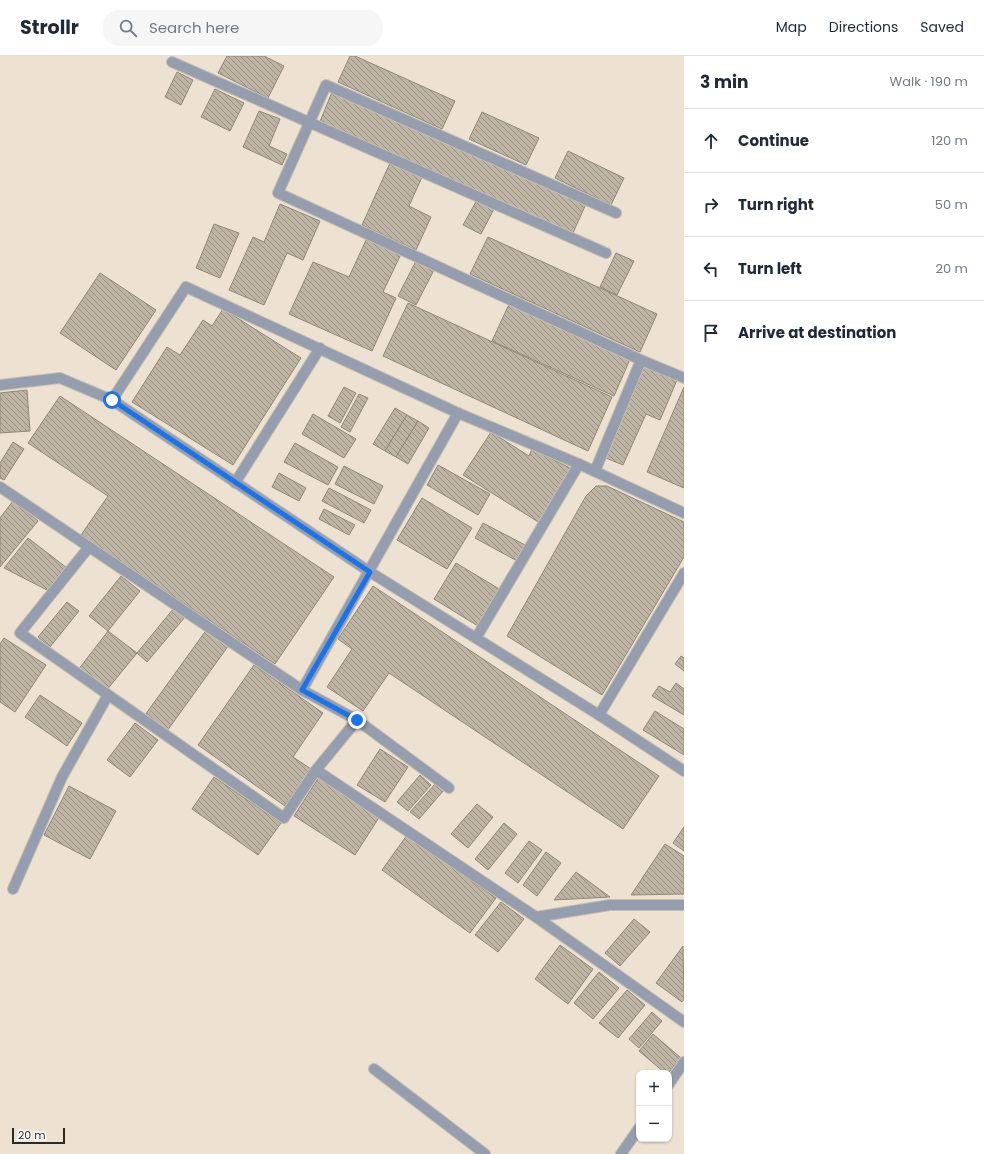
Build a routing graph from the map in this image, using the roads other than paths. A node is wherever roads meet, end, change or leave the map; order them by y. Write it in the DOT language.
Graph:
graph roads {
  1 [pos="172,62"];
  2 [pos="309,123"];
  3 [pos="616,213"];
  4 [pos="606,253"];
  5 [pos="320,348"];
  6 [pos="641,360"];
  7 [pos="684,378"];
  8 [pos="0,385"];
  9 [pos="112,400"];
  10 [pos="458,413"];
  11 [pos="579,464"];
  12 [pos="595,471"];
  13 [pos="235,483"];
  14 [pos="0,486"];
  15 [pos="684,513"];
  16 [pos="89,547"];
  17 [pos="370,572"];
  18 [pos="684,573"];
  19 [pos="476,638"];
  20 [pos="302,690"];
  21 [pos="108,695"];
  22 [pos="599,715"];
  23 [pos="357,720"];
  24 [pos="316,770"];
  25 [pos="684,772"];
  26 [pos="449,788"];
  27 [pos="13,889"];
  28 [pos="684,905"];
  29 [pos="536,918"];
  30 [pos="684,1022"];
  31 [pos="684,1062"];
  32 [pos="374,1069"];
  33 [pos="672,1080"];
  34 [pos="636,1132"];
  35 [pos="485,1154"];
  36 [pos="621,1154"];
  1 -- 2 [label="street"];
  2 -- 3 [label="street"];
  2 -- 4 [label="street"];
  2 -- 6 [label="street"];
  5 -- 9 [label="street"];
  5 -- 10 [label="street"];
  5 -- 13 [label="street"];
  6 -- 7 [label="street"];
  6 -- 12 [label="street"];
  8 -- 9 [label="street"];
  9 -- 13 [label="street"];
  10 -- 11 [label="street"];
  10 -- 17 [label="street"];
  11 -- 12 [label="street"];
  11 -- 19 [label="street"];
  12 -- 15 [label="street"];
  13 -- 17 [label="street"];
  14 -- 16 [label="street"];
  16 -- 20 [label="street"];
  16 -- 21 [label="street"];
  17 -- 19 [label="street"];
  17 -- 20 [label="street"];
  18 -- 22 [label="street"];
  19 -- 22 [label="street"];
  20 -- 23 [label="street"];
  21 -- 24 [label="street"];
  21 -- 27 [label="street"];
  22 -- 25 [label="street"];
  23 -- 24 [label="street"];
  23 -- 26 [label="street"];
  24 -- 29 [label="street"];
  28 -- 29 [label="street"];
  29 -- 30 [label="street"];
  31 -- 33 [label="street"];
  32 -- 35 [label="street"];
  34 -- 36 [label="street"];
}
